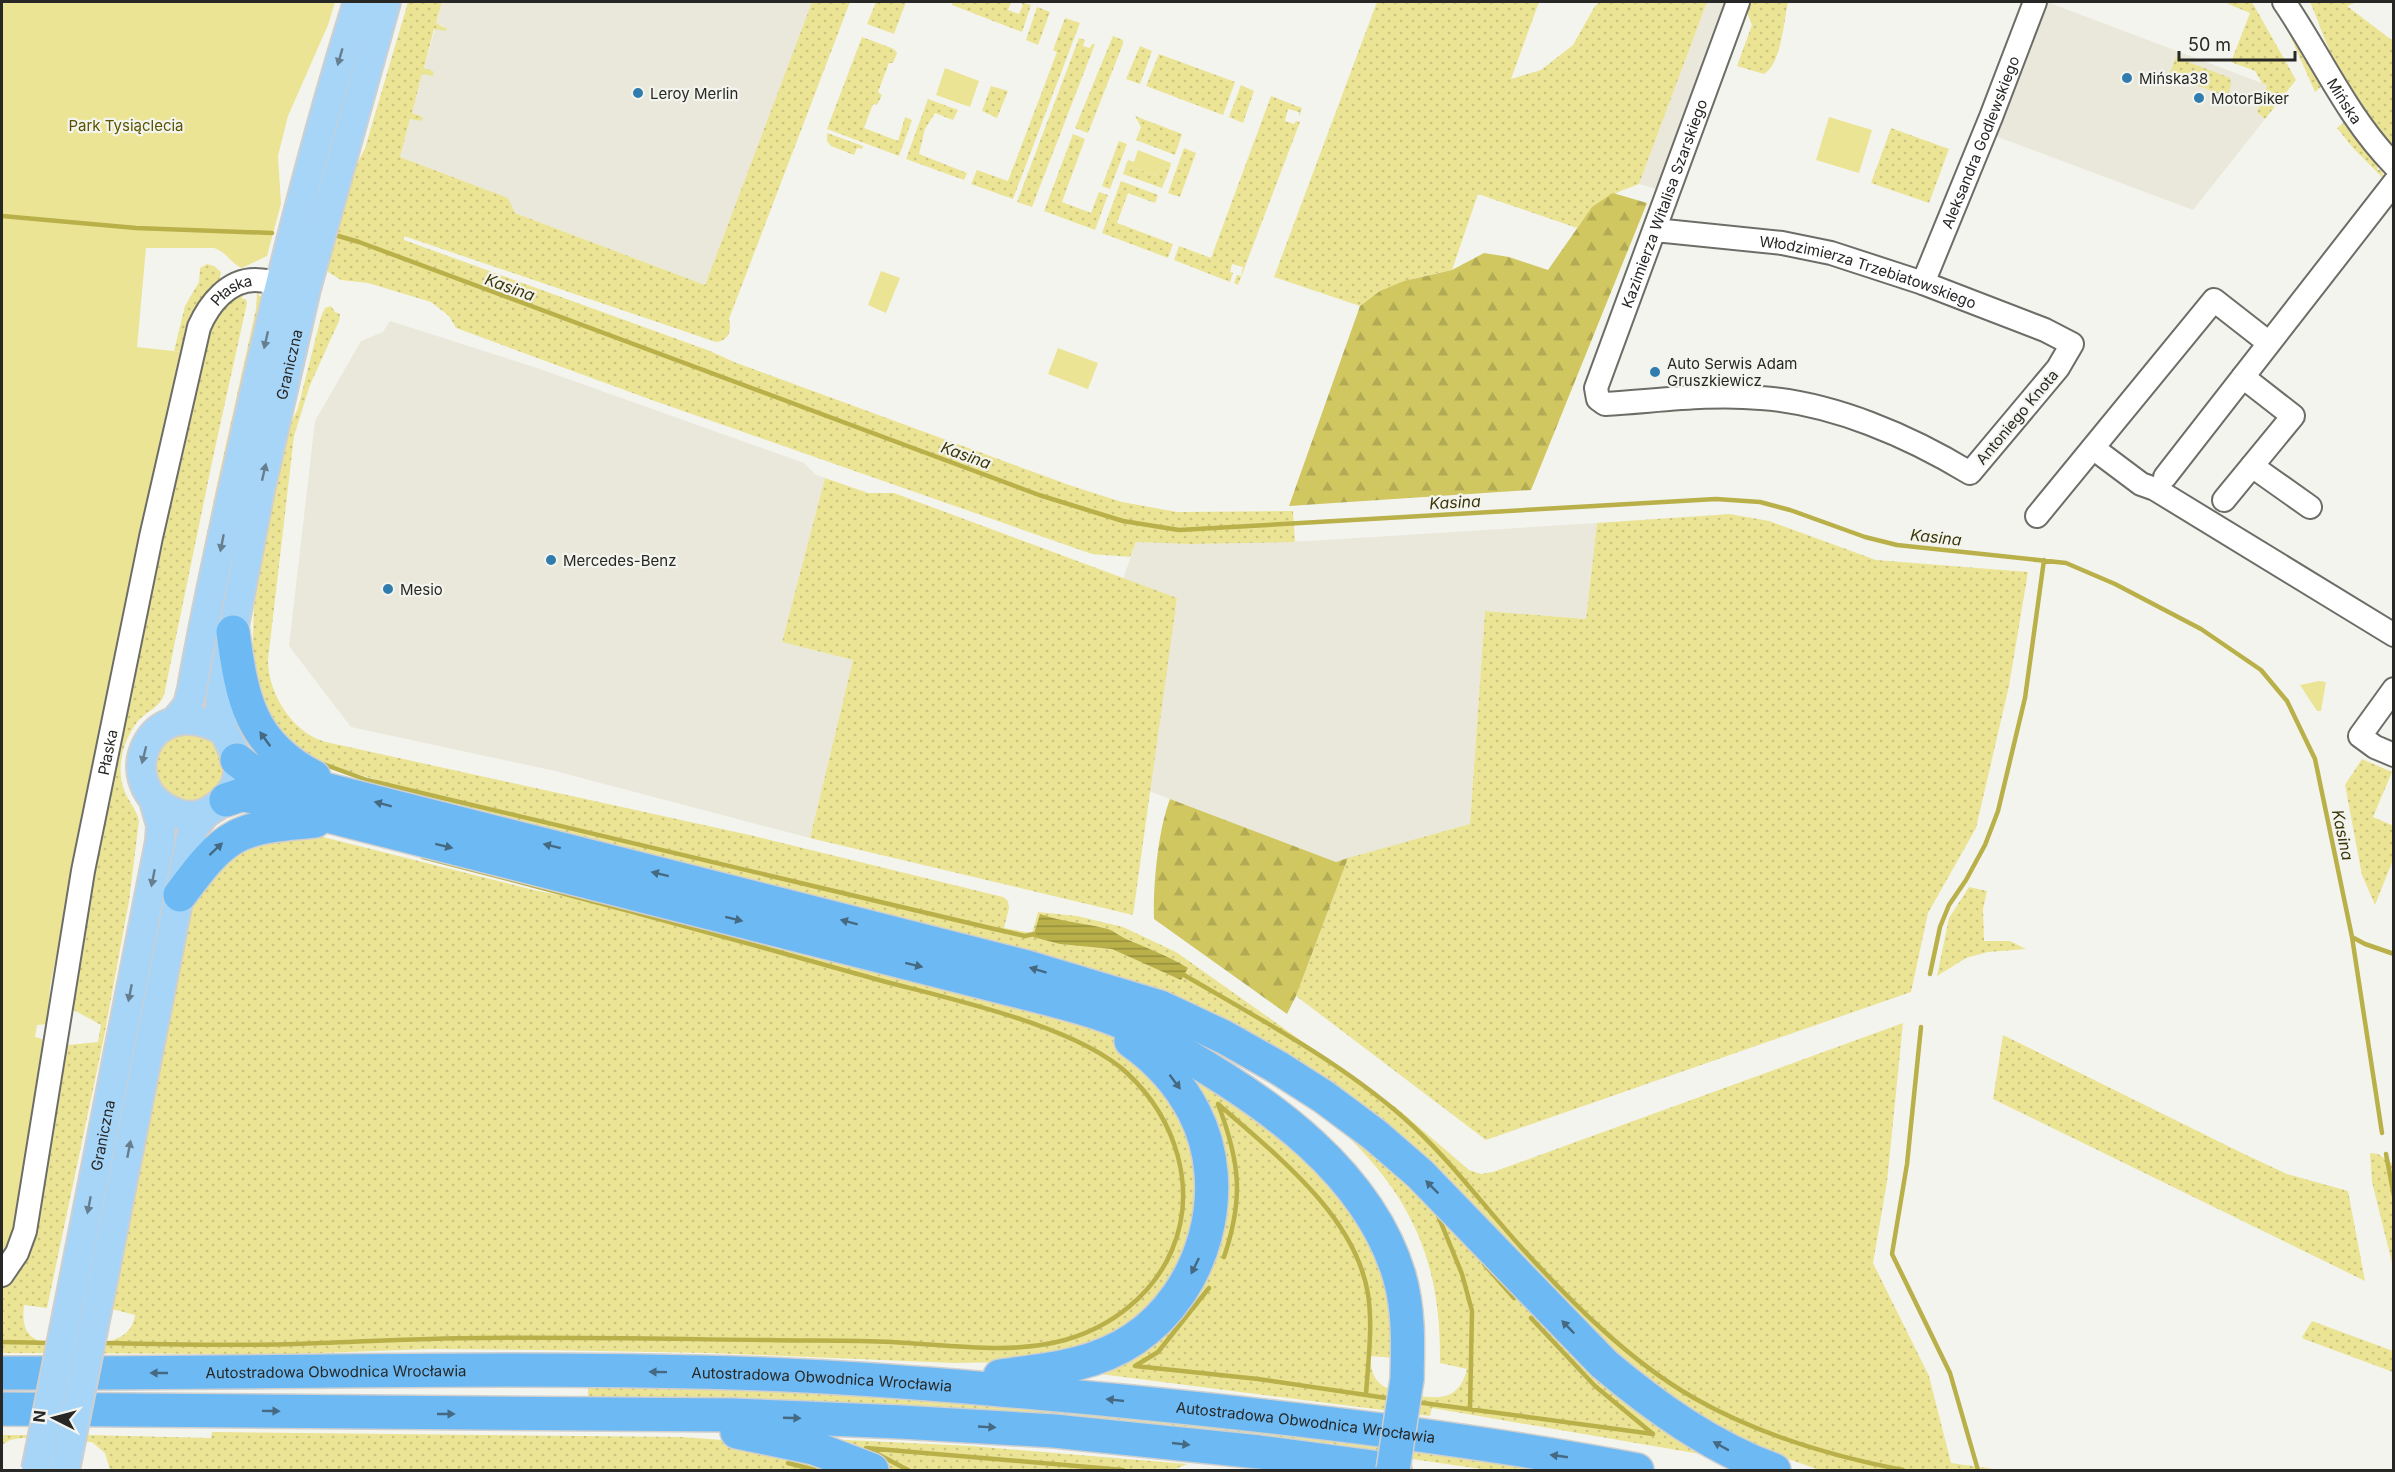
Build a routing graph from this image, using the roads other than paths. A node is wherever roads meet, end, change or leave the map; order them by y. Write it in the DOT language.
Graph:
graph roads {
  1 [pos="358,2"];
  2 [pos="386,2"];
  3 [pos="1738,2"];
  4 [pos="2035,2"];
  5 [pos="2284,2"];
  6 [pos="2394,165"];
  7 [pos="2394,183"];
  8 [pos="1655,230"];
  9 [pos="279,283"];
  10 [pos="1923,283"];
  11 [pos="2264,339"];
  12 [pos="2072,344"];
  13 [pos="2243,377"];
  14 [pos="1605,404"];
  15 [pos="2093,448"];
  16 [pos="2252,466"];
  17 [pos="2165,477"];
  18 [pos="2224,500"];
  19 [pos="2310,507"];
  20 [pos="2037,516"];
  21 [pos="233,633"];
  22 [pos="2394,635"];
  23 [pos="2394,689"];
  24 [pos="176,720"];
  25 [pos="224,730"];
  26 [pos="2394,755"];
  27 [pos="237,760"];
  28 [pos="154,801"];
  29 [pos="216,807"];
  30 [pos="344,807"];
  31 [pos="180,895"];
  32 [pos="1094,988"];
  33 [pos="1058,1002"];
  34 [pos="2,1275"];
  35 [pos="2,1373"];
  36 [pos="1416,1380"];
  37 [pos="961,1386"];
  38 [pos="2,1409"];
  39 [pos="650,1415"];
  40 [pos="1339,1463"];
  41 [pos="36,1470"];
  42 [pos="65,1470"];
  43 [pos="872,1470"];
  44 [pos="1228,1470"];
  45 [pos="1394,1470"];
  46 [pos="1411,1470"];
  47 [pos="1637,1470"];
  48 [pos="1774,1470"];
  1 -- 9 [label="main road, Graniczna, one-way"];
  21 -- 2 [label="main road, Graniczna, one-way"];
  3 -- 8 [label="street, Kazimierza Witalisa Szarskiego"];
  4 -- 10 [label="street, Aleksandra Godlewskiego"];
  5 -- 6 [label="street, Mińska"];
  7 -- 11 [label="street"];
  8 -- 10 [label="street, Włodzimierza Trzebiatowskiego"];
  8 -- 14 [label="street, Kazimierza Witalisa Szarskiego"];
  9 -- 24 [label="main road, Graniczna, one-way"];
  9 -- 34 [label="street, Płaska"];
  10 -- 12 [label="street, Włodzimierza Trzebiatowskiego"];
  11 -- 13 [label="street"];
  11 -- 15 [label="street"];
  12 -- 14 [label="street, Antoniego Knota"];
  13 -- 16 [label="street"];
  13 -- 17 [label="street"];
  15 -- 20 [label="street"];
  15 -- 22 [label="street"];
  16 -- 18 [label="street"];
  16 -- 19 [label="street"];
  21 -- 25 [label="main road, Graniczna"];
  30 -- 21 [label="highway, one-way"];
  23 -- 26 [label="street"];
  24 -- 25 [label="main road"];
  24 -- 28 [label="main road, one-way"];
  25 -- 27 [label="main road"];
  27 -- 29 [label="main road"];
  27 -- 30 [label="highway"];
  28 -- 29 [label="main road"];
  28 -- 41 [label="main road, Graniczna, one-way, bridge"];
  29 -- 30 [label="highway"];
  29 -- 31 [label="main road, Graniczna"];
  31 -- 30 [label="highway, one-way"];
  32 -- 30 [label="highway, one-way"];
  30 -- 33 [label="highway, one-way"];
  42 -- 31 [label="main road, Graniczna, one-way, bridge"];
  32 -- 36 [label="highway"];
  48 -- 32 [label="highway, one-way"];
  33 -- 36 [label="highway"];
  33 -- 37 [label="highway, one-way"];
  37 -- 35 [label="highway, Autostradowa Obwodnica Wrocławia, one-way"];
  36 -- 45 [label="highway, bridge"];
  36 -- 46 [label="highway"];
  47 -- 37 [label="highway, Autostradowa Obwodnica Wrocławia, one-way"];
  38 -- 39 [label="highway, one-way"];
  39 -- 40 [label="highway, one-way"];
  39 -- 43 [label="highway"];
  40 -- 44 [label="highway"];
  40 -- 45 [label="highway"];
}
